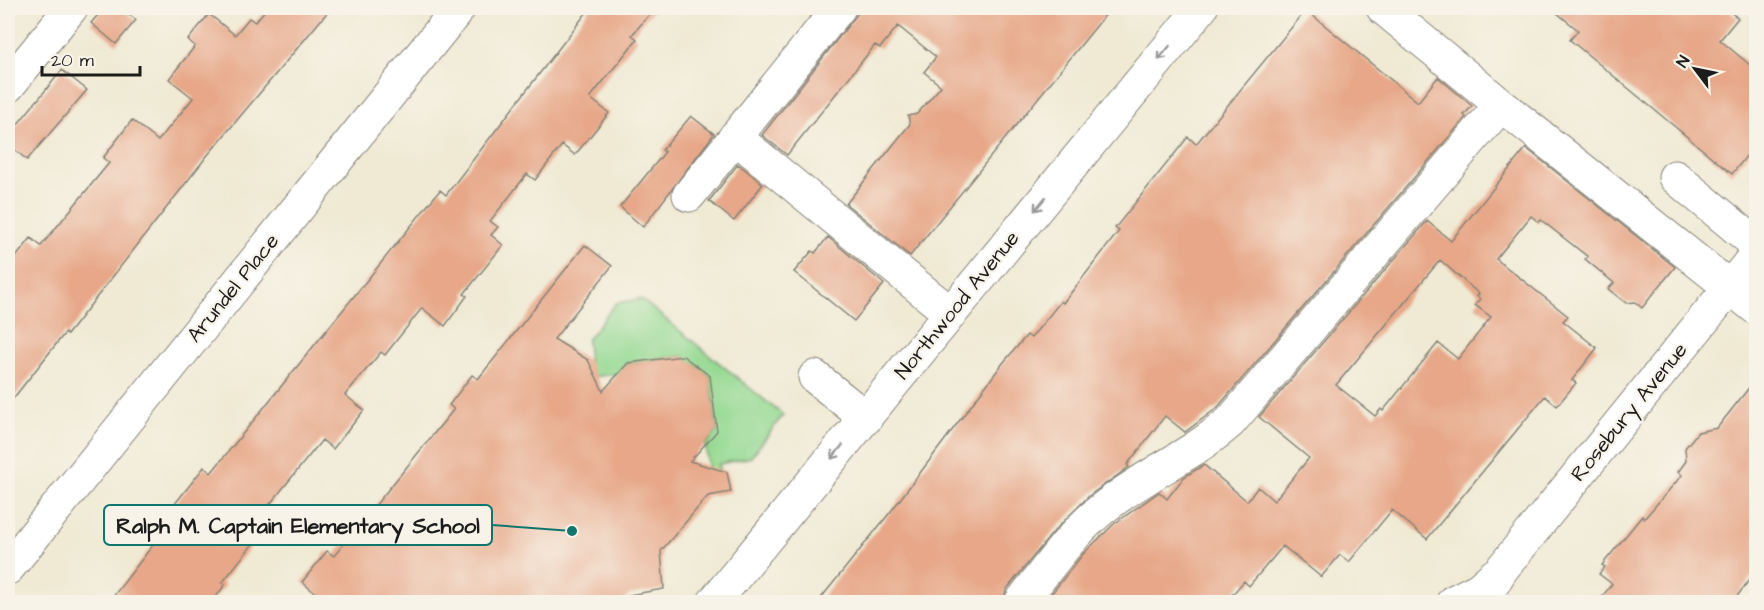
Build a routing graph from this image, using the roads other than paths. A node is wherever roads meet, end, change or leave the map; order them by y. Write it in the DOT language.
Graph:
graph roads {
  1 [pos="71,8"];
  2 [pos="459,8"];
  3 [pos="839,8"];
  4 [pos="1201,8"];
  5 [pos="1383,8"];
  6 [pos="8,86"];
  7 [pos="1501,105"];
  8 [pos="735,137"];
  9 [pos="1675,177"];
  10 [pos="689,195"];
  11 [pos="1756,243"];
  12 [pos="1756,255"];
  13 [pos="1731,287"];
  14 [pos="1756,308"];
  15 [pos="950,313"];
  16 [pos="815,377"];
  17 [pos="866,417"];
  18 [pos="8,568"];
  19 [pos="1501,570"];
  20 [pos="714,603"];
  21 [pos="1021,603"];
  22 [pos="1453,603"];
  23 [pos="1482,603"];
  1 -- 6 [label="street"];
  2 -- 18 [label="street, Arundel Place"];
  3 -- 8 [label="street"];
  4 -- 15 [label="street, Northwood Avenue, one-way"];
  5 -- 7 [label="street"];
  7 -- 13 [label="street"];
  7 -- 21 [label="street"];
  8 -- 10 [label="street"];
  8 -- 15 [label="street"];
  9 -- 11 [label="street"];
  12 -- 13 [label="street, Rosebury Avenue"];
  13 -- 14 [label="street"];
  13 -- 19 [label="street, Rosebury Avenue"];
  15 -- 17 [label="street, Northwood Avenue"];
  16 -- 17 [label="street"];
  17 -- 20 [label="street, Northwood Avenue, one-way"];
  19 -- 22 [label="street"];
  19 -- 23 [label="street"];
}
